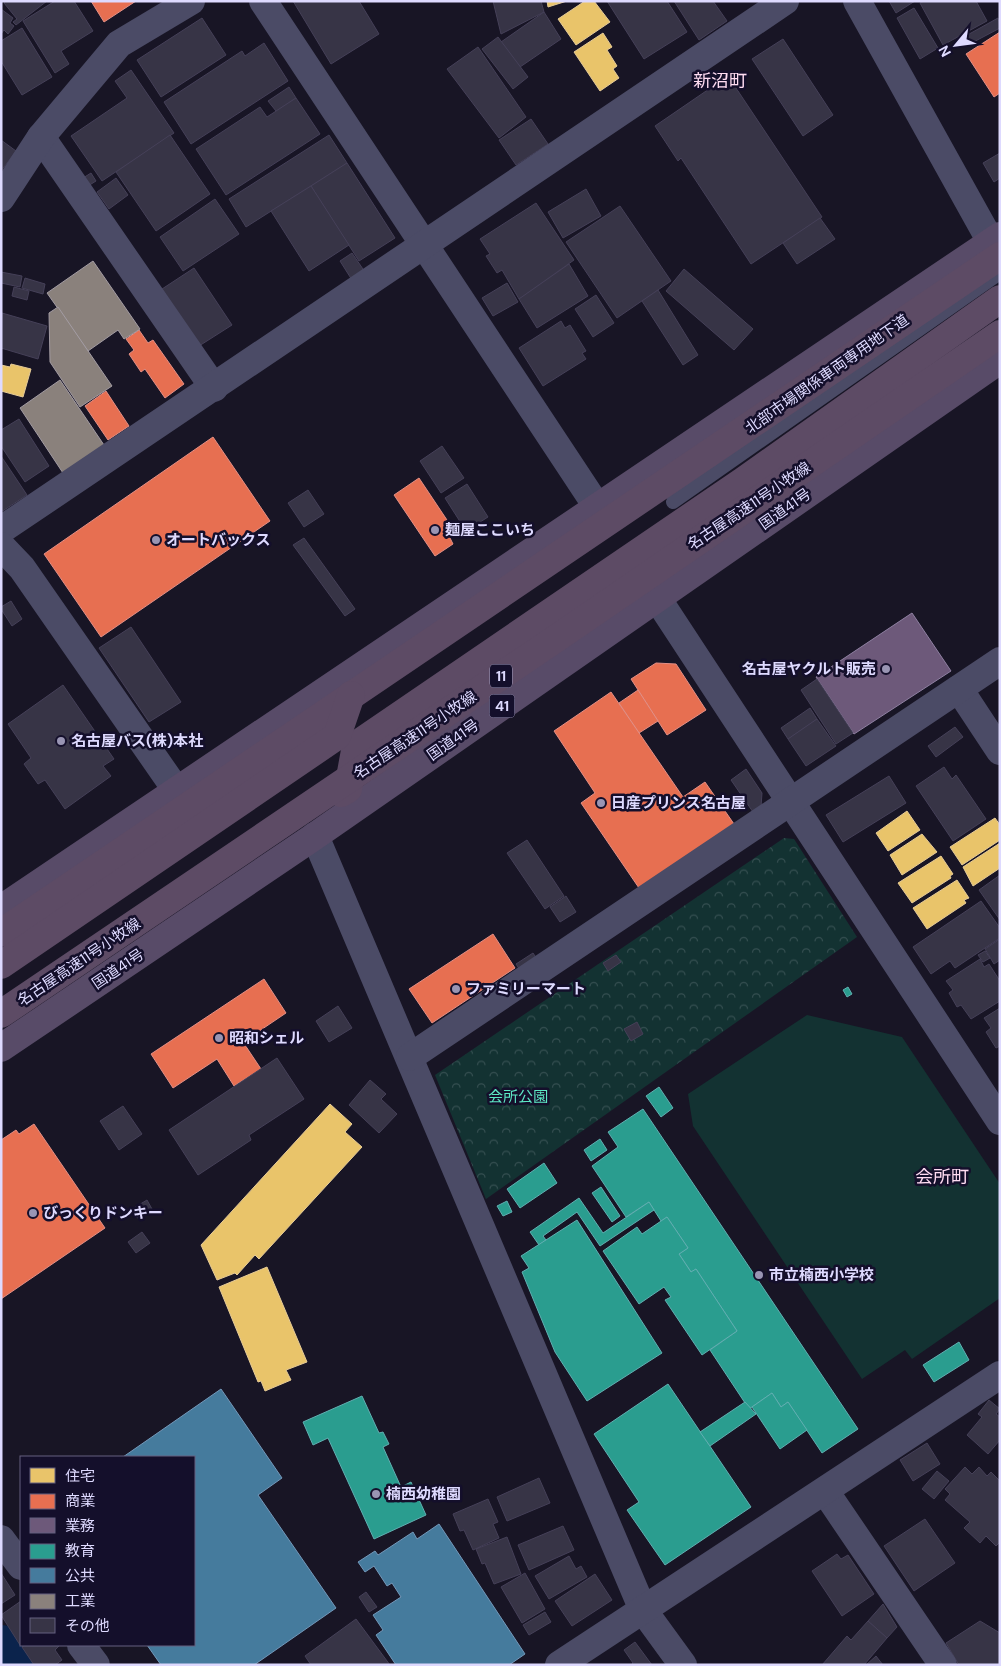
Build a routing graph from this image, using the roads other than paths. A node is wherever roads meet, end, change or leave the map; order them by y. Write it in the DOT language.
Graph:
graph roads {
  1 [pos="191,1"];
  2 [pos="263,1"];
  3 [pos="784,1"];
  4 [pos="857,1"];
  5 [pos="41,137"];
  6 [pos="1,198"];
  7 [pos="997,244"];
  8 [pos="424,246"];
  9 [pos="1000,273"];
  10 [pos="1000,299"];
  11 [pos="1000,334"];
  12 [pos="1000,360"];
  13 [pos="214,388"];
  14 [pos="672,502"];
  15 [pos="598,508"];
  16 [pos="1,530"];
  17 [pos="1,546"];
  18 [pos="657,598"];
  19 [pos="1000,661"];
  20 [pos="959,689"];
  21 [pos="350,695"];
  22 [pos="1000,751"];
  23 [pos="176,791"];
  24 [pos="791,803"];
  25 [pos="315,836"];
  26 [pos="1,909"];
  27 [pos="1,933"];
  28 [pos="1,964"];
  29 [pos="13,1012"];
  30 [pos="1,1026"];
  31 [pos="1,1048"];
  32 [pos="410,1057"];
  33 [pos="1000,1121"];
  34 [pos="1000,1374"];
  35 [pos="825,1491"];
  36 [pos="1,1539"];
  37 [pos="20,1565"];
  38 [pos="643,1610"];
  39 [pos="82,1646"];
  40 [pos="96,1665"];
  41 [pos="559,1665"];
  42 [pos="683,1665"];
  43 [pos="943,1665"];
  1 -- 5 [label="street"];
  2 -- 8 [label="street"];
  3 -- 8 [label="street"];
  4 -- 7 [label="street"];
  5 -- 6 [label="street"];
  5 -- 13 [label="street"];
  7 -- 15 [label="highway"];
  7 -- 21 [label="highway"];
  8 -- 13 [label="street"];
  8 -- 15 [label="street"];
  9 -- 14 [label="lane, 北部市場関係車両専用地下道"];
  10 -- 29 [label="highway"];
  11 -- 29 [label="highway, 名古屋高速11号小牧線 / 11, bridge"];
  12 -- 18 [label="highway, 国道41号 / 41"];
  13 -- 16 [label="street"];
  15 -- 23 [label="highway"];
  17 -- 23 [label="street"];
  18 -- 24 [label="street"];
  18 -- 25 [label="highway, 国道41号 / 41"];
  19 -- 20 [label="street"];
  20 -- 22 [label="street"];
  20 -- 24 [label="street"];
  21 -- 27 [label="highway"];
  21 -- 28 [label="highway, bridge"];
  23 -- 26 [label="highway"];
  24 -- 32 [label="street"];
  24 -- 33 [label="street"];
  25 -- 31 [label="highway, 国道41号 / 41"];
  25 -- 32 [label="street"];
  29 -- 30 [label="highway"];
  32 -- 38 [label="street"];
  34 -- 35 [label="street"];
  35 -- 38 [label="street"];
  35 -- 43 [label="street"];
  36 -- 37 [label="street"];
  38 -- 41 [label="street"];
  38 -- 42 [label="street"];
  39 -- 40 [label="street"];
}
